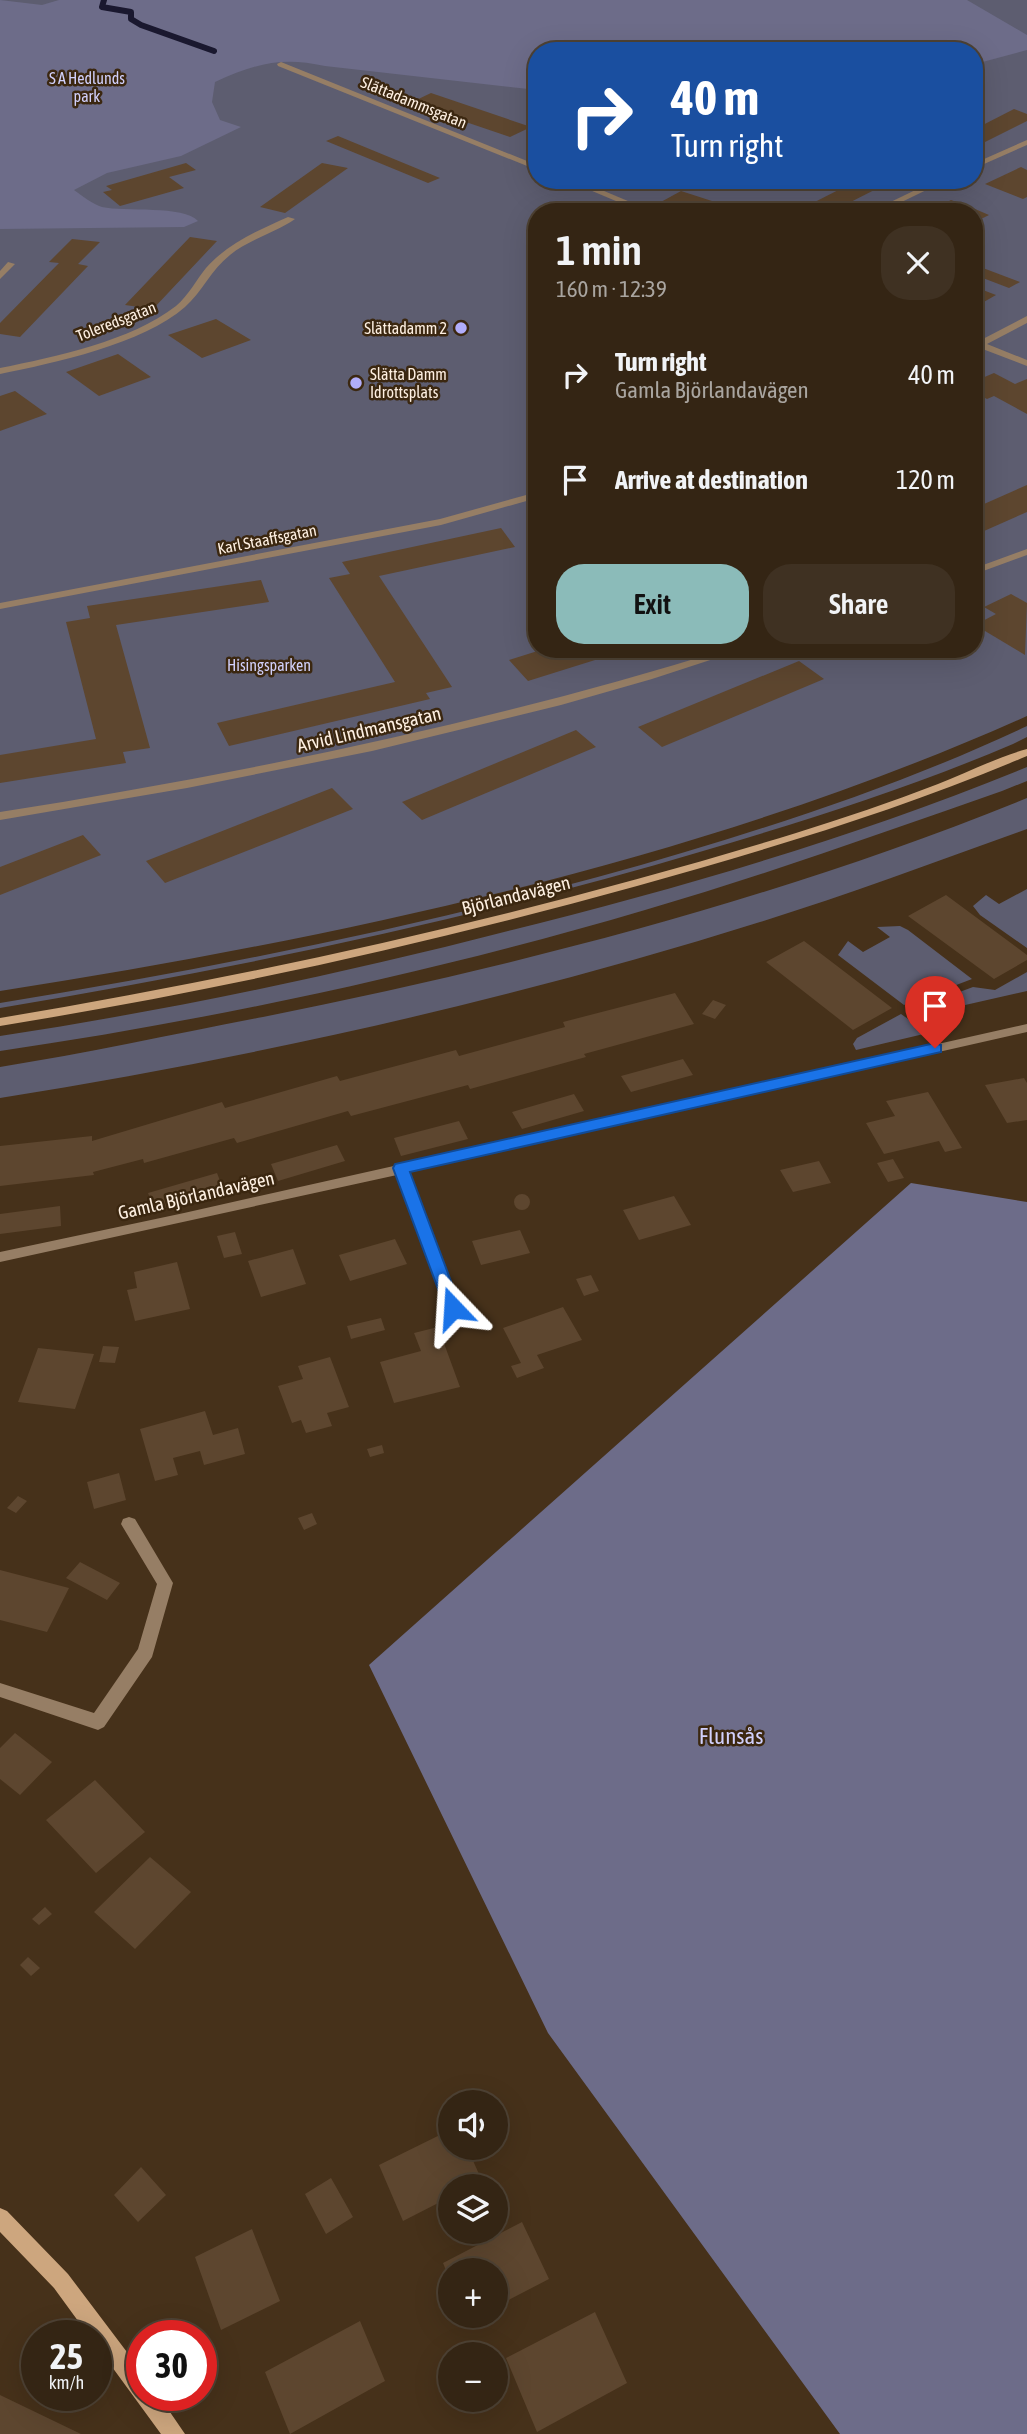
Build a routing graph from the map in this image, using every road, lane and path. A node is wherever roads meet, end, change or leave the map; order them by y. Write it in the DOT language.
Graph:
graph roads {
  1 [pos="281,64"];
  2 [pos="1027,142"];
  3 [pos="983,162"];
  4 [pos="528,164"];
  5 [pos="592,189"];
  6 [pos="924,189"];
  7 [pos="628,203"];
  8 [pos="893,203"];
  9 [pos="291,219"];
  10 [pos="11,264"];
  11 [pos="0,276"];
  12 [pos="1027,319"];
  13 [pos="983,342"];
  14 [pos="983,347"];
  15 [pos="1027,363"];
  16 [pos="0,371"];
  17 [pos="528,498"];
  18 [pos="1027,552"];
  19 [pos="983,567"];
  20 [pos="0,606"];
  21 [pos="711,658"];
  22 [pos="1027,752"];
  23 [pos="0,816"];
  24 [pos="0,1022"];
  25 [pos="1027,1028"];
  26 [pos="401,1168"];
  27 [pos="0,1257"];
  28 [pos="453,1308"];
  29 [pos="129,1524"];
  30 [pos="0,1690"];
  31 [pos="0,2218"];
  32 [pos="126,2368"];
  33 [pos="157,2411"];
  34 [pos="174,2434"];
  1 -- 4 [label="street, Slättadammsgatan"];
  2 -- 3 [label="street"];
  5 -- 7 [label="street"];
  6 -- 8 [label="street"];
  9 -- 16 [label="street, Toleredsgatan"];
  10 -- 11 [label="street"];
  12 -- 13 [label="street"];
  14 -- 15 [label="street"];
  17 -- 20 [label="street, Karl Staaffsgatan"];
  18 -- 19 [label="street"];
  21 -- 23 [label="street, Arvid Lindmansgatan"];
  22 -- 24 [label="street, Björlandavägen"];
  25 -- 26 [label="street, Gamla Björlandavägen"];
  26 -- 27 [label="street, Gamla Björlandavägen"];
  26 -- 28 [label="street"];
  29 -- 30 [label="street"];
  31 -- 32 [label="street"];
  33 -- 34 [label="street"];
}
